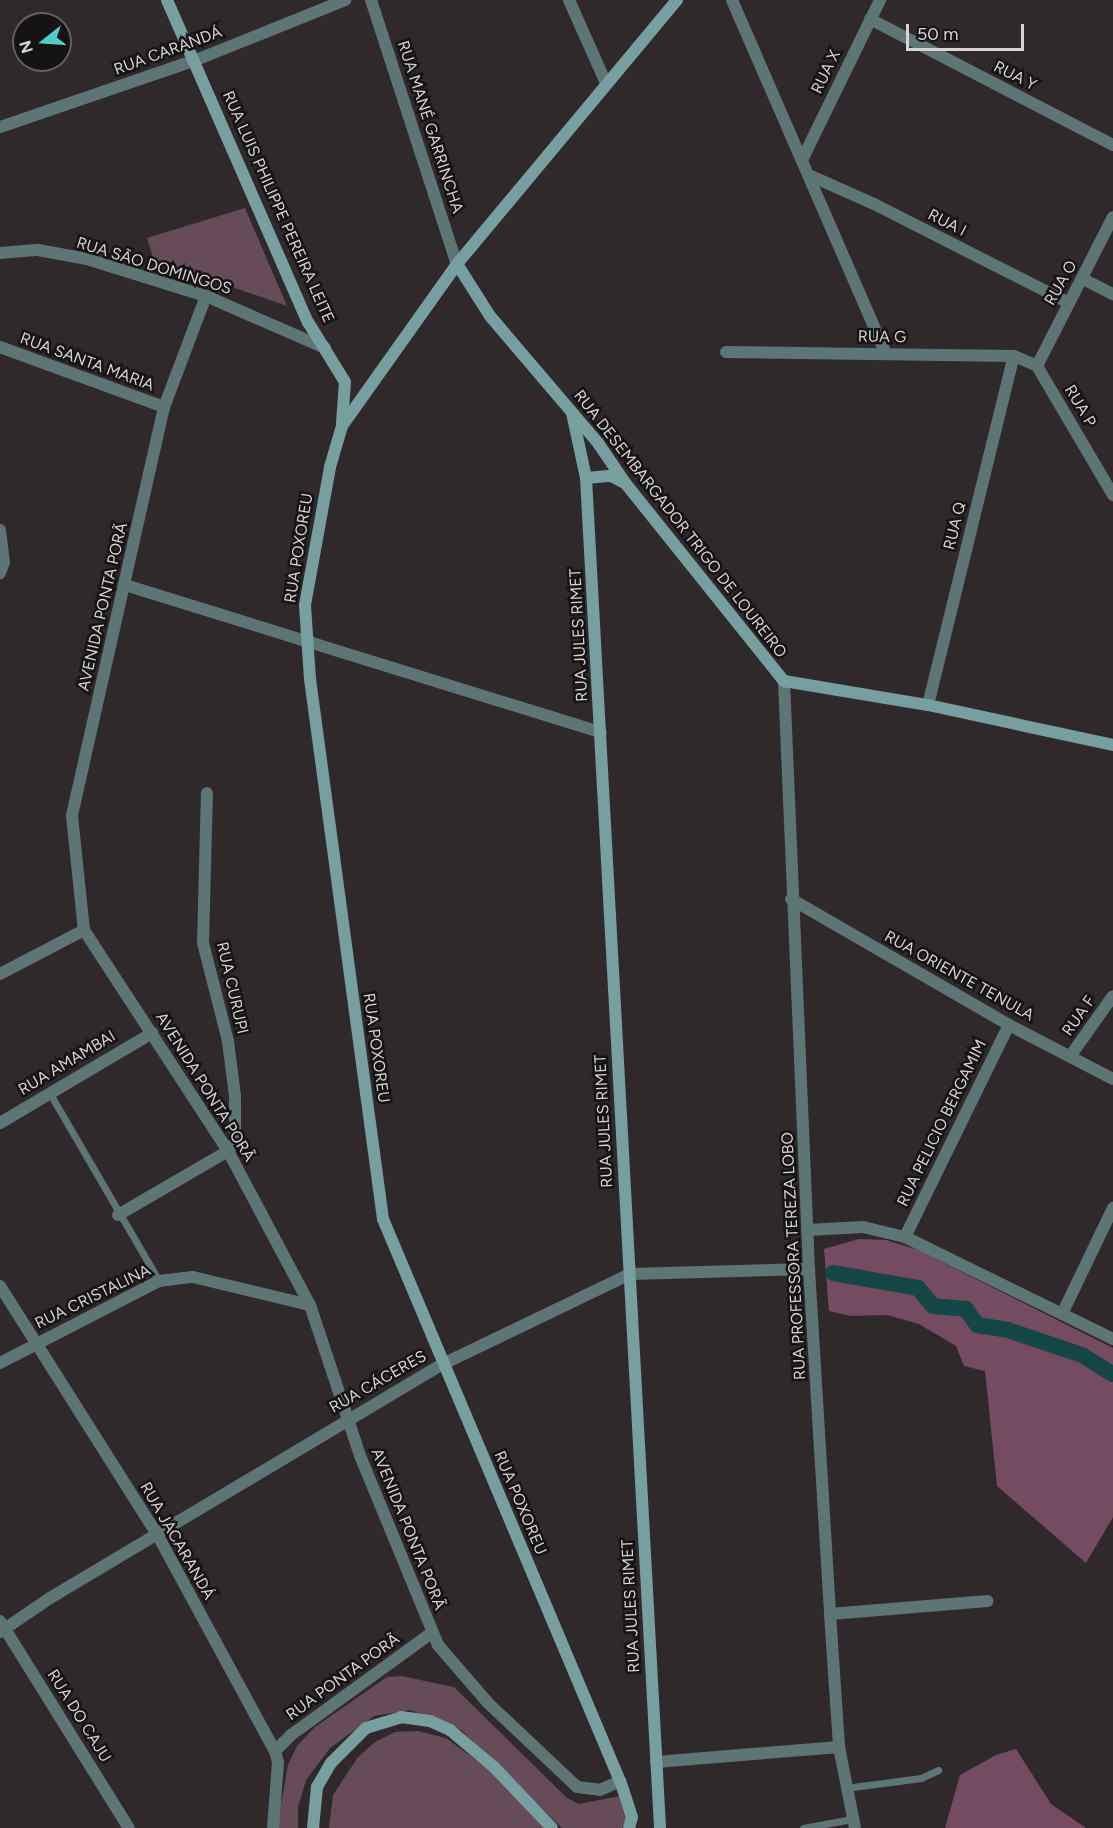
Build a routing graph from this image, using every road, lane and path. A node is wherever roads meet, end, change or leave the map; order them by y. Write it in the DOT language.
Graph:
graph roads {
  1 [pos="167,0"];
  2 [pos="345,0"];
  3 [pos="371,0"];
  4 [pos="569,0"];
  5 [pos="677,0"];
  6 [pos="732,0"];
  7 [pos="880,0"];
  8 [pos="870,19"];
  9 [pos="195,60"];
  10 [pos="606,83"];
  11 [pos="0,127"];
  12 [pos="1113,145"];
  13 [pos="803,158"];
  14 [pos="811,177"];
  15 [pos="1113,217"];
  16 [pos="0,253"];
  17 [pos="457,264"];
  18 [pos="1083,279"];
  19 [pos="1113,294"];
  20 [pos="206,296"];
  21 [pos="1067,302"];
  22 [pos="0,347"];
  23 [pos="325,348"];
  24 [pos="726,352"];
  25 [pos="886,354"];
  26 [pos="1014,356"];
  27 [pos="1036,366"];
  28 [pos="164,407"];
  29 [pos="572,413"];
  30 [pos="342,426"];
  31 [pos="586,478"];
  32 [pos="626,484"];
  33 [pos="1113,495"];
  34 [pos="0,530"];
  35 [pos="0,573"];
  36 [pos="126,585"];
  37 [pos="306,638"];
  38 [pos="784,681"];
  39 [pos="928,705"];
  40 [pos="602,732"];
  41 [pos="1113,745"];
  42 [pos="207,793"];
  43 [pos="791,899"];
  44 [pos="84,930"];
  45 [pos="0,974"];
  46 [pos="1113,996"];
  47 [pos="1009,1025"];
  48 [pos="152,1033"];
  49 [pos="1071,1055"];
  50 [pos="1113,1079"];
  51 [pos="49,1092"];
  52 [pos="0,1123"];
  53 [pos="228,1151"];
  54 [pos="1113,1208"];
  55 [pos="118,1215"];
  56 [pos="808,1230"];
  57 [pos="905,1237"];
  58 [pos="809,1269"];
  59 [pos="630,1274"];
  60 [pos="159,1281"];
  61 [pos="0,1286"];
  62 [pos="310,1305"];
  63 [pos="1062,1314"];
  64 [pos="1113,1339"];
  65 [pos="35,1344"];
  66 [pos="0,1363"];
  67 [pos="443,1364"];
  68 [pos="346,1419"];
  69 [pos="157,1534"];
  70 [pos="987,1601"];
  71 [pos="830,1614"];
  72 [pos="2,1627"];
  73 [pos="433,1632"];
  74 [pos="839,1747"];
  75 [pos="276,1751"];
  76 [pos="656,1762"];
  77 [pos="938,1770"];
  78 [pos="620,1781"];
  79 [pos="846,1788"];
  80 [pos="854,1823"];
  81 [pos="129,1828"];
  82 [pos="273,1828"];
  83 [pos="313,1828"];
  84 [pos="552,1828"];
  85 [pos="629,1828"];
  86 [pos="660,1828"];
  87 [pos="803,1828"];
  1 -- 9 [label="street, RUA LUIS PHILIPPE PEREIRA LEITE"];
  2 -- 9 [label="street, RUA CARANDÁ"];
  3 -- 17 [label="street, RUA MANÉ GARRINCHA"];
  4 -- 10 [label="street"];
  5 -- 10 [label="street, RUA POXOREU"];
  6 -- 13 [label="street"];
  7 -- 8 [label="street, RUA X"];
  8 -- 12 [label="street, RUA Y"];
  8 -- 13 [label="street, RUA X"];
  9 -- 11 [label="street, RUA CARANDÁ"];
  9 -- 23 [label="street, RUA LUIS PHILIPPE PEREIRA LEITE"];
  10 -- 17 [label="street, RUA POXOREU"];
  13 -- 14 [label="street"];
  14 -- 21 [label="street, RUA I"];
  14 -- 25 [label="street"];
  15 -- 18 [label="street, RUA O"];
  16 -- 20 [label="street, RUA SÃO DOMINGOS"];
  17 -- 29 [label="street, RUA DESEMBARGADOR TRIGO DE LOUREIRO"];
  17 -- 30 [label="street, RUA POXOREU"];
  18 -- 19 [label="street"];
  18 -- 21 [label="street, RUA O"];
  20 -- 23 [label="street, RUA SÃO DOMINGOS"];
  20 -- 28 [label="street, AVENIDA PONTA PORÃ"];
  21 -- 27 [label="street, RUA O"];
  22 -- 28 [label="street, RUA SANTA MARIA"];
  23 -- 30 [label="street, RUA LUIS PHILIPPE PEREIRA LEITE"];
  24 -- 25 [label="street, RUA G"];
  25 -- 26 [label="street, RUA G"];
  26 -- 27 [label="street, RUA G"];
  26 -- 39 [label="street, RUA Q"];
  27 -- 33 [label="street, RUA P"];
  28 -- 36 [label="street, AVENIDA PONTA PORÃ"];
  29 -- 31 [label="street, RUA JULES RIMET"];
  29 -- 32 [label="street, RUA DESEMBARGADOR TRIGO DE LOUREIRO"];
  30 -- 37 [label="street, RUA POXOREU"];
  31 -- 32 [label="street"];
  31 -- 40 [label="street, RUA JULES RIMET"];
  32 -- 38 [label="street, RUA DESEMBARGADOR TRIGO DE LOUREIRO"];
  34 -- 35 [label="street"];
  36 -- 37 [label="street"];
  36 -- 44 [label="street, AVENIDA PONTA PORÃ"];
  37 -- 40 [label="street"];
  37 -- 67 [label="street, RUA POXOREU"];
  38 -- 39 [label="street, RUA DESEMBARGADOR TRIGO DE LOUREIRO"];
  38 -- 43 [label="street, RUA PROFESSORA TEREZA LOBO"];
  39 -- 41 [label="street, RUA DESEMBARGADOR TRIGO DE LOUREIRO"];
  40 -- 59 [label="street, RUA JULES RIMET"];
  42 -- 53 [label="street, RUA CURUPI"];
  43 -- 47 [label="street, RUA ORIENTE TENULA"];
  43 -- 56 [label="street, RUA PROFESSORA TEREZA LOBO"];
  44 -- 45 [label="street"];
  44 -- 48 [label="street, AVENIDA PONTA PORÃ"];
  46 -- 49 [label="street, RUA F"];
  47 -- 49 [label="street, RUA ORIENTE TENULA"];
  47 -- 57 [label="street, RUA PELICIO BERGAMIM"];
  48 -- 51 [label="street, RUA AMAMBAI"];
  48 -- 53 [label="street, AVENIDA PONTA PORÃ"];
  49 -- 50 [label="street, RUA ORIENTE TENULA"];
  51 -- 52 [label="street, RUA AMAMBAI"];
  51 -- 55 [label="lane"];
  53 -- 55 [label="street"];
  53 -- 62 [label="street, AVENIDA PONTA PORÃ"];
  54 -- 63 [label="street"];
  55 -- 60 [label="lane"];
  56 -- 57 [label="street"];
  56 -- 58 [label="street, RUA PROFESSORA TEREZA LOBO"];
  57 -- 63 [label="street"];
  58 -- 59 [label="street, RUA CÁCERES"];
  58 -- 71 [label="street, RUA PROFESSORA TEREZA LOBO"];
  59 -- 67 [label="street, RUA CÁCERES"];
  59 -- 76 [label="street, RUA JULES RIMET"];
  60 -- 62 [label="street, RUA CRISTALINA"];
  60 -- 65 [label="street, RUA CRISTALINA"];
  61 -- 65 [label="street, RUA JACARANDÁ"];
  62 -- 68 [label="street, AVENIDA PONTA PORÃ"];
  63 -- 64 [label="street"];
  65 -- 66 [label="street, RUA CRISTALINA"];
  65 -- 69 [label="street, RUA JACARANDÁ"];
  67 -- 68 [label="street, RUA CÁCERES"];
  67 -- 78 [label="street, RUA POXOREU"];
  68 -- 69 [label="street, RUA CÁCERES"];
  68 -- 73 [label="street, AVENIDA PONTA PORÃ"];
  69 -- 72 [label="street, RUA CÁCERES"];
  69 -- 75 [label="street, RUA JACARANDÁ"];
  70 -- 71 [label="street"];
  71 -- 74 [label="street, RUA PROFESSORA TEREZA LOBO"];
  72 -- 81 [label="street, RUA DO CAJU"];
  73 -- 75 [label="street, RUA PONTA PORÃ"];
  73 -- 78 [label="street, AVENIDA PONTA PORÃ"];
  74 -- 76 [label="street"];
  74 -- 79 [label="street, RUA PROFESSORA TEREZA LOBO"];
  75 -- 82 [label="street, RUA JACARANDÁ"];
  76 -- 86 [label="street, RUA JULES RIMET"];
  77 -- 79 [label="lane"];
  78 -- 85 [label="street, RUA POXOREU"];
  79 -- 80 [label="street, RUA PROFESSORA TEREZA LOBO"];
  80 -- 87 [label="lane"];
  83 -- 84 [label="street"];
}
